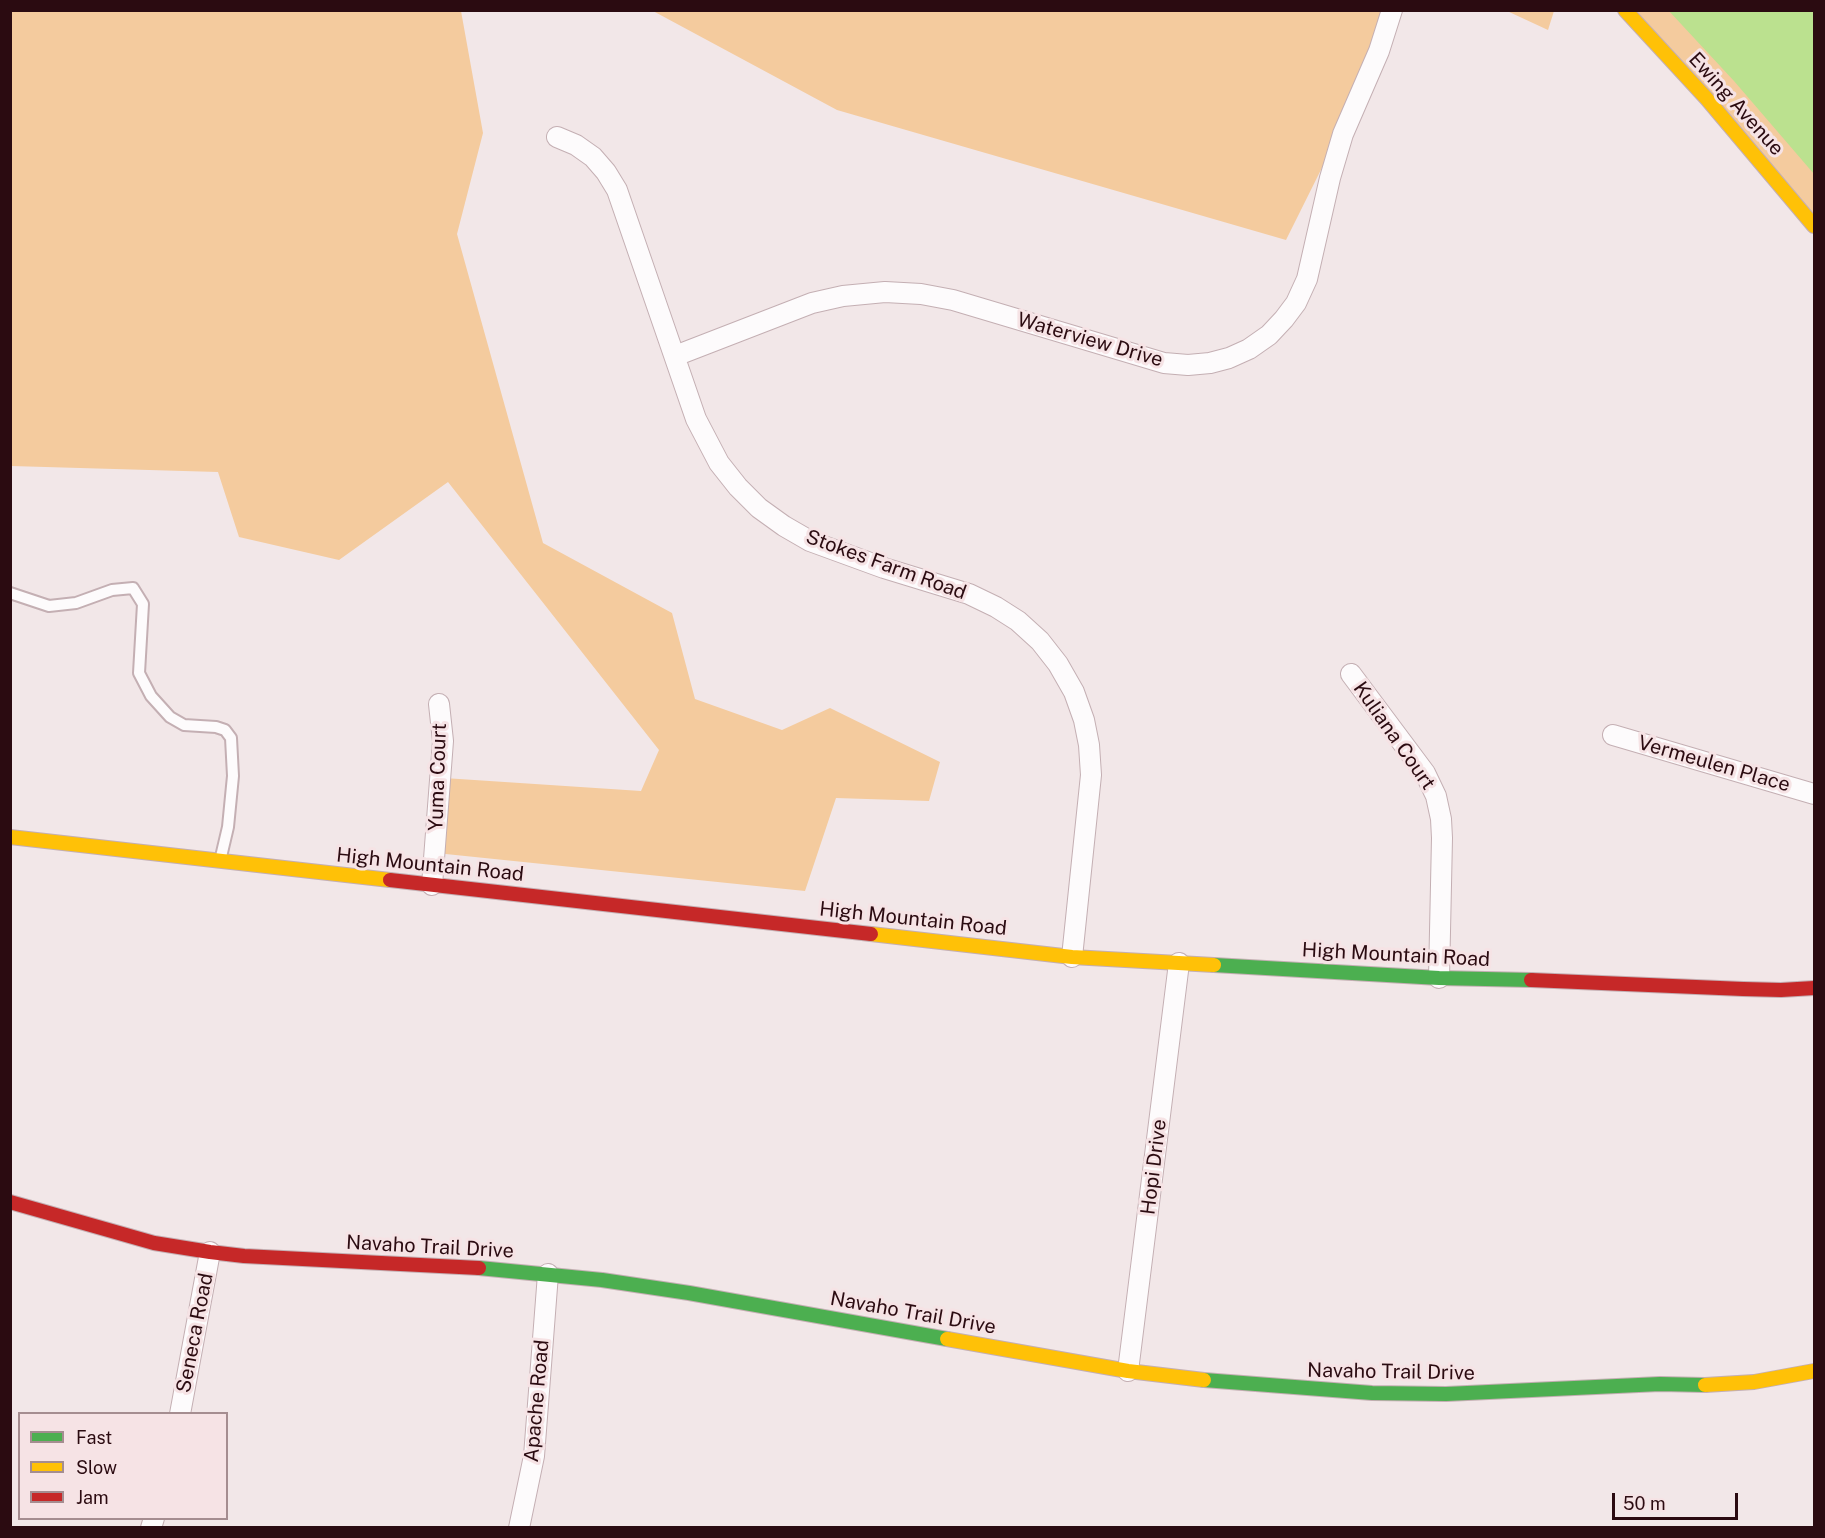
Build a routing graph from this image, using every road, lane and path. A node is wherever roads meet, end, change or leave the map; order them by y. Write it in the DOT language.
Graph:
graph roads {
  1 [pos="1392,10"];
  2 [pos="1625,10"];
  3 [pos="557,136"];
  4 [pos="1815,226"];
  5 [pos="675,356"];
  6 [pos="10,593"];
  7 [pos="1351,674"];
  8 [pos="439,704"];
  9 [pos="1613,735"];
  10 [pos="1815,794"];
  11 [pos="10,837"];
  12 [pos="220,861"];
  13 [pos="432,885"];
  14 [pos="1072,957"];
  15 [pos="1179,963"];
  16 [pos="1439,978"];
  17 [pos="1815,988"];
  18 [pos="10,1202"];
  19 [pos="210,1252"];
  20 [pos="548,1274"];
  21 [pos="1128,1371"];
  22 [pos="1815,1371"];
  23 [pos="180,1412"];
  24 [pos="519,1527"];
  1 -- 5 [label="street, Waterview Drive"];
  2 -- 4 [label="main road, Ewing Avenue"];
  3 -- 5 [label="street, Stokes Farm Road"];
  5 -- 14 [label="street, Stokes Farm Road"];
  6 -- 12 [label="lane"];
  7 -- 16 [label="street, Kuliana Court"];
  8 -- 13 [label="street, Yuma Court"];
  9 -- 10 [label="street, Vermeulen Place"];
  11 -- 12 [label="main road, High Mountain Road"];
  12 -- 13 [label="main road, High Mountain Road"];
  13 -- 14 [label="main road, High Mountain Road"];
  14 -- 15 [label="main road, High Mountain Road"];
  15 -- 16 [label="main road, High Mountain Road"];
  15 -- 21 [label="street, Hopi Drive"];
  16 -- 17 [label="main road, High Mountain Road"];
  18 -- 19 [label="main road, Navaho Trail Drive"];
  19 -- 20 [label="main road, Navaho Trail Drive"];
  19 -- 23 [label="street, Seneca Road"];
  20 -- 21 [label="main road, Navaho Trail Drive"];
  20 -- 24 [label="street, Apache Road"];
  21 -- 22 [label="main road, Navaho Trail Drive"];
}
